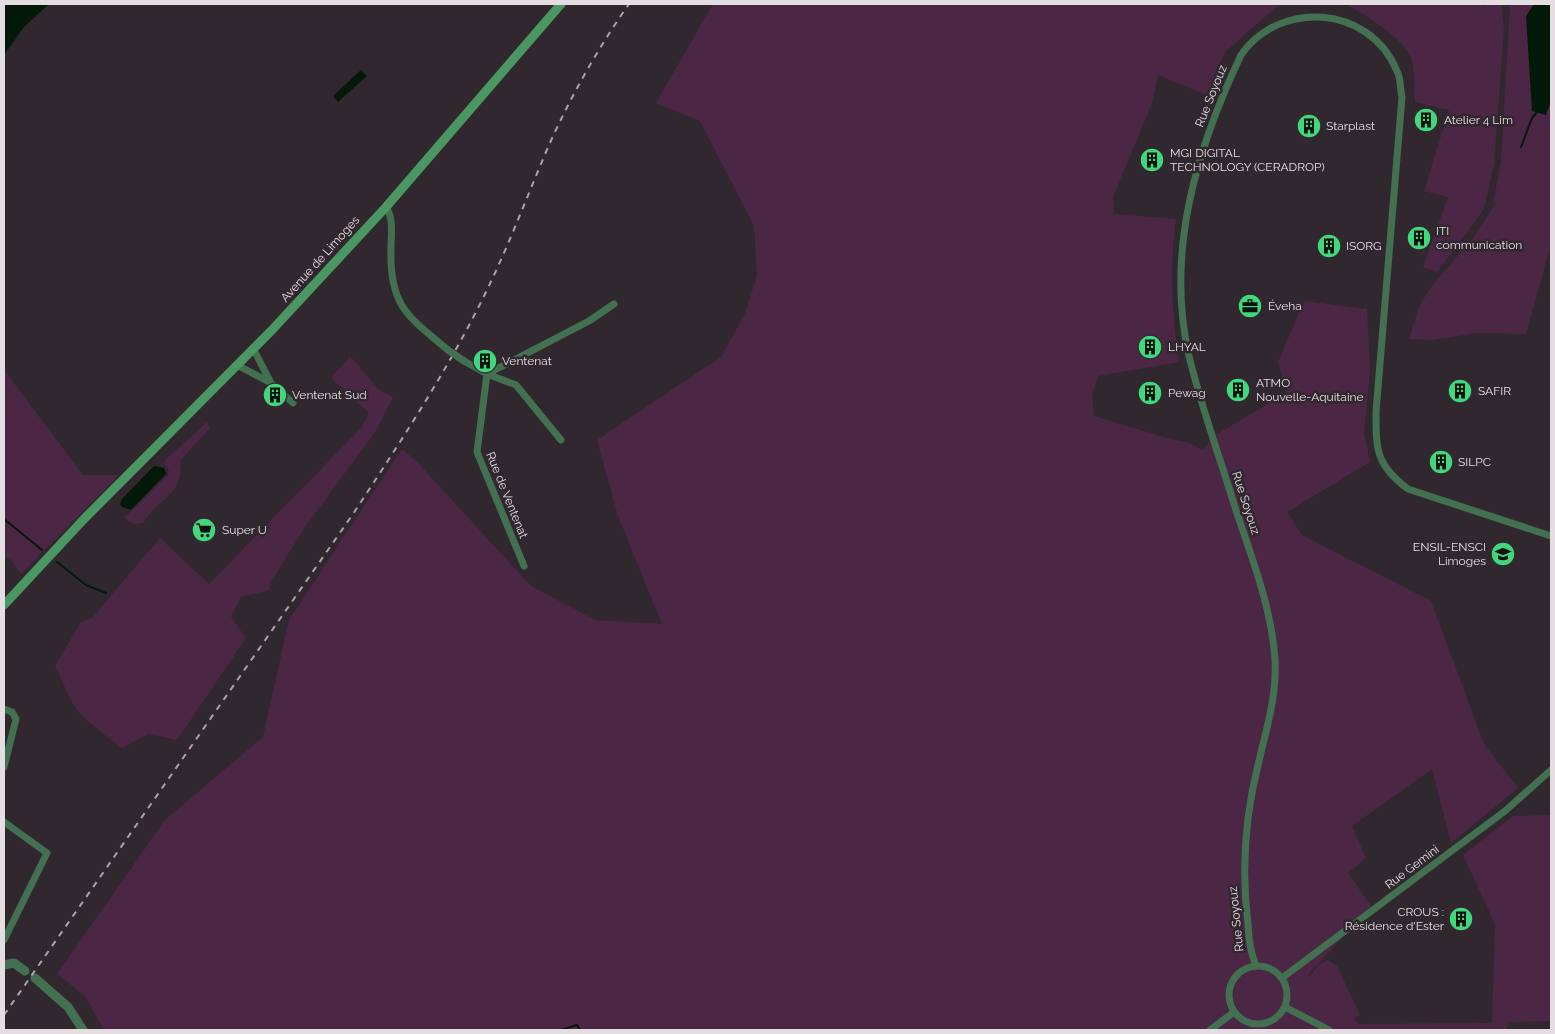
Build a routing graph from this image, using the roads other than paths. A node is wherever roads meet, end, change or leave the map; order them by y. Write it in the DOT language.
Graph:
graph roads {
  1 [pos="561,4"];
  2 [pos="386,207"];
  3 [pos="614,304"];
  4 [pos="254,350"];
  5 [pos="239,366"];
  6 [pos="487,374"];
  7 [pos="271,383"];
  8 [pos="293,403"];
  9 [pos="561,440"];
  10 [pos="1551,536"];
  11 [pos="524,566"];
  12 [pos="22,584"];
  13 [pos="4,596"];
  14 [pos="4,605"];
  15 [pos="4,709"];
  16 [pos="4,767"];
  17 [pos="1551,770"];
  18 [pos="4,822"];
  19 [pos="4,940"];
  20 [pos="4,965"];
  21 [pos="1256,966"];
  22 [pos="25,970"];
  23 [pos="35,978"];
  24 [pos="1282,978"];
  25 [pos="1285,1007"];
  26 [pos="1234,1012"];
  27 [pos="83,1030"];
  28 [pos="1210,1030"];
  29 [pos="1329,1030"];
  1 -- 2 [label="main road, Avenue de Limoges"];
  2 -- 4 [label="main road, Avenue de Limoges"];
  2 -- 6 [label="street, bridge"];
  3 -- 6 [label="street"];
  4 -- 5 [label="main road, Avenue de Limoges"];
  4 -- 7 [label="street"];
  5 -- 7 [label="street"];
  5 -- 12 [label="main road, Avenue de Limoges"];
  6 -- 9 [label="street"];
  6 -- 11 [label="street, Rue de Ventenat"];
  7 -- 8 [label="street"];
  10 -- 21 [label="street, Rue Soyouz"];
  12 -- 13 [label="main road"];
  12 -- 14 [label="main road"];
  15 -- 16 [label="street"];
  17 -- 24 [label="street, Rue Gemini"];
  18 -- 19 [label="street"];
  20 -- 22 [label="street"];
  21 -- 24 [label="street"];
  21 -- 26 [label="street"];
  23 -- 27 [label="street"];
  24 -- 25 [label="street"];
  25 -- 26 [label="street"];
  25 -- 29 [label="street"];
  26 -- 28 [label="street"];
}
